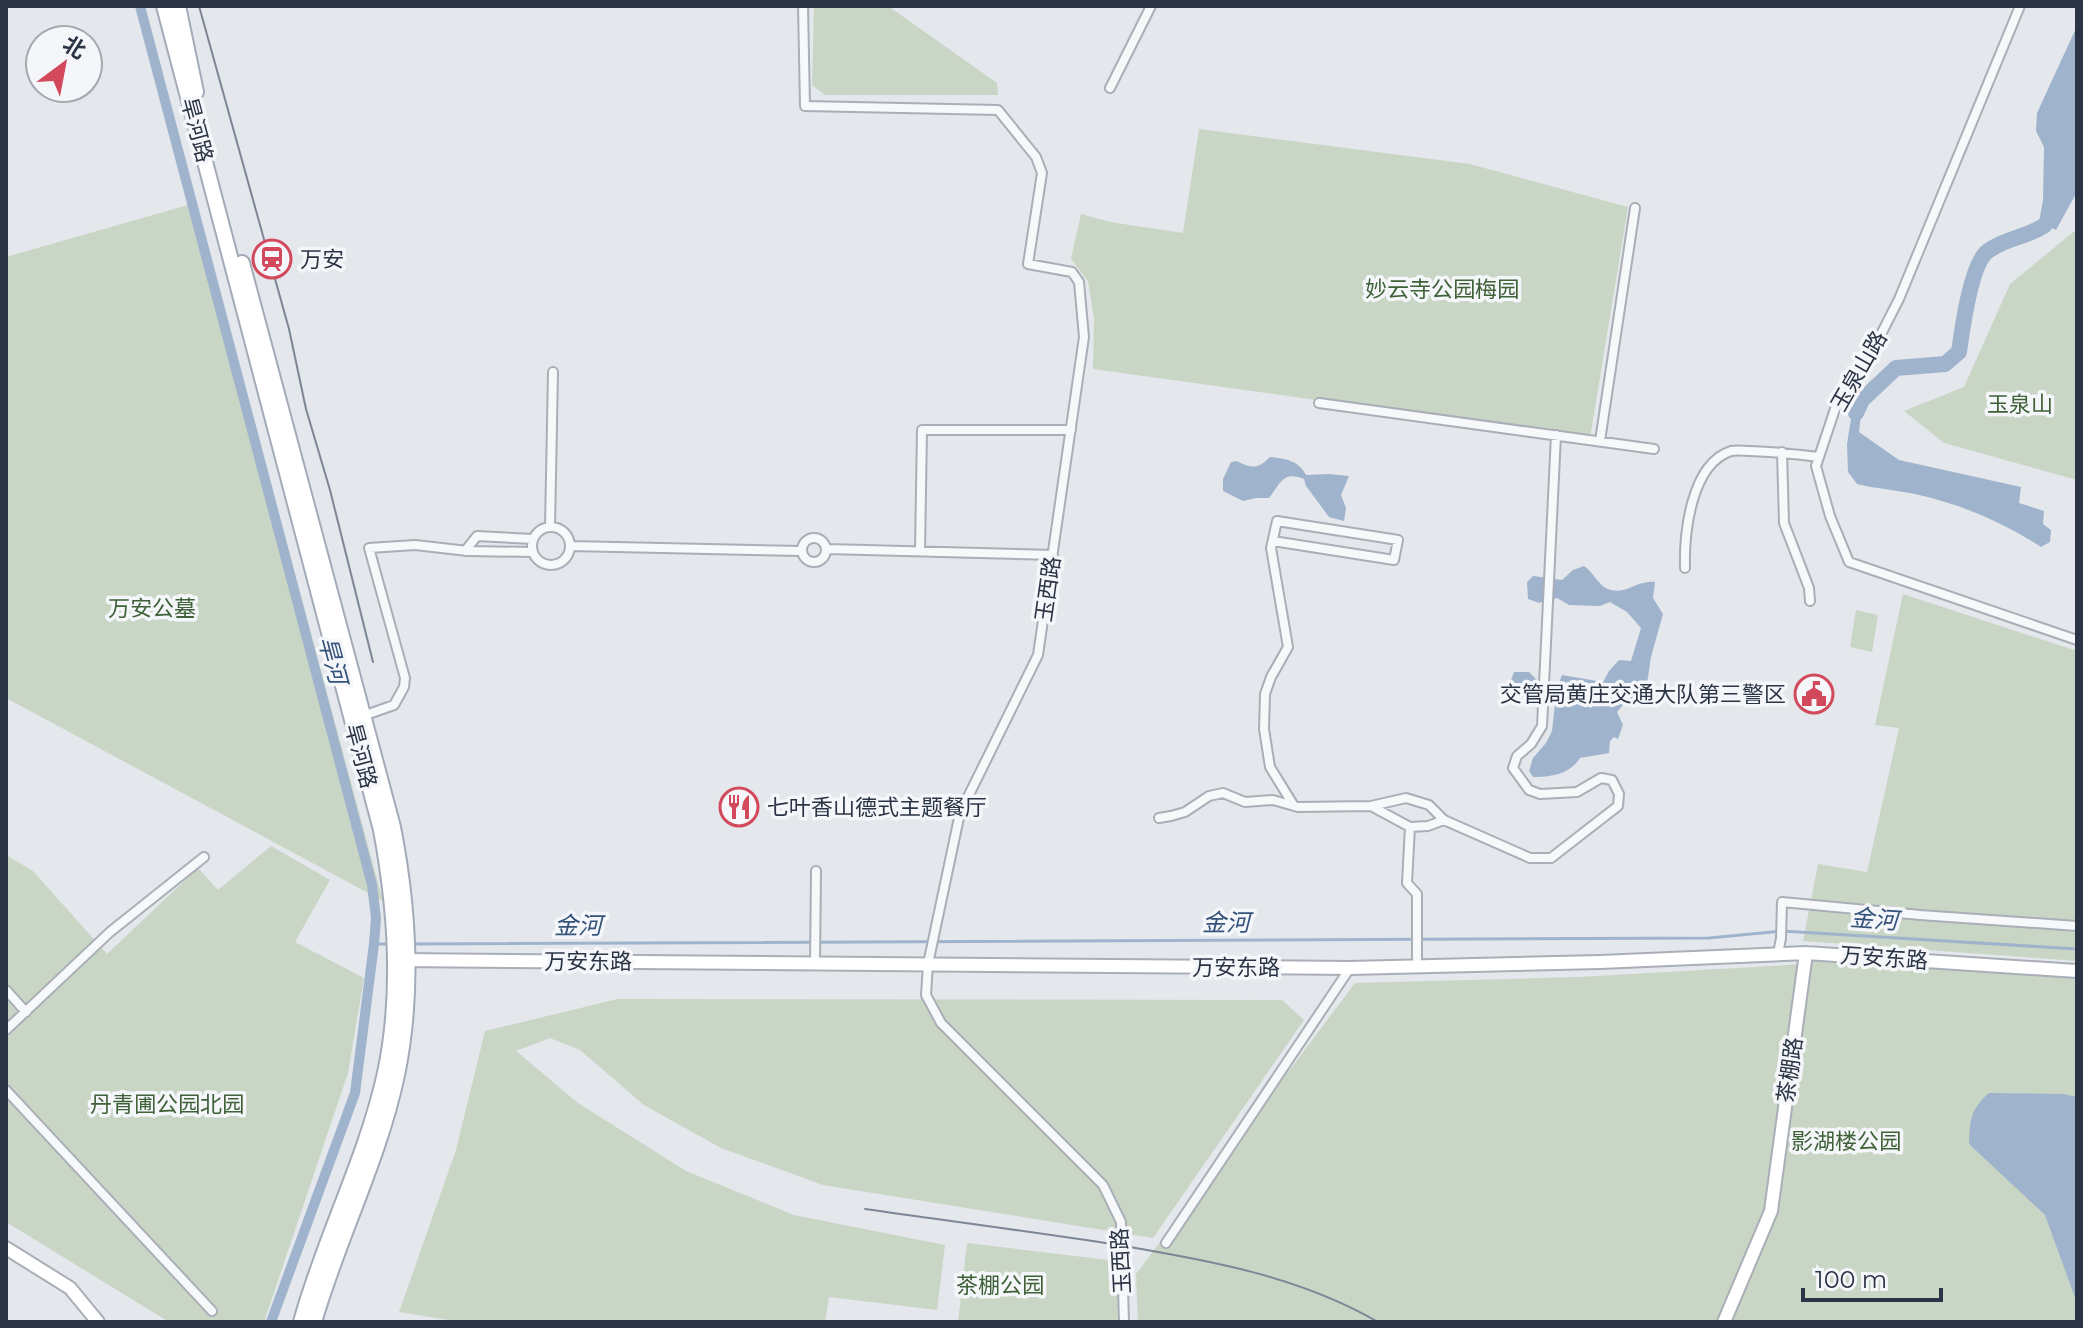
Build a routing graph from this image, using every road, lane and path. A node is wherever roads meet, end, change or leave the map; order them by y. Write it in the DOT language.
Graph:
graph roads {
  1 [pos="164,6"];
  2 [pos="178,6"];
  3 [pos="803,6"];
  4 [pos="1151,6"];
  5 [pos="2020,6"];
  6 [pos="1110,88"];
  7 [pos="1635,208"];
  8 [pos="553,372"];
  9 [pos="1319,403"];
  10 [pos="1071,430"];
  11 [pos="1556,435"];
  12 [pos="1600,441"];
  13 [pos="1654,449"];
  14 [pos="1782,452"];
  15 [pos="1819,457"];
  16 [pos="550,527"];
  17 [pos="533,539"];
  18 [pos="1273,541"];
  19 [pos="570,546"];
  20 [pos="827,549"];
  21 [pos="465,551"];
  22 [pos="802,551"];
  23 [pos="920,551"];
  24 [pos="533,552"];
  25 [pos="1053,555"];
  26 [pos="1685,568"];
  27 [pos="1810,601"];
  28 [pos="2077,640"];
  29 [pos="363,716"];
  30 [pos="1294,806"];
  31 [pos="1371,806"];
  32 [pos="1159,818"];
  33 [pos="1444,820"];
  34 [pos="1410,827"];
  35 [pos="204,857"];
  36 [pos="816,871"];
  37 [pos="2077,926"];
  38 [pos="401,932"];
  39 [pos="1806,953"];
  40 [pos="401,954"];
  41 [pos="1778,954"];
  42 [pos="930,958"];
  43 [pos="815,963"];
  44 [pos="1417,966"];
  45 [pos="1350,968"];
  46 [pos="2077,971"];
  47 [pos="6,990"];
  48 [pos="26,1012"];
  49 [pos="6,1030"];
  50 [pos="6,1090"];
  51 [pos="1166,1243"];
  52 [pos="6,1248"];
  53 [pos="212,1311"];
  54 [pos="98,1322"];
  55 [pos="301,1322"];
  56 [pos="314,1322"];
  57 [pos="1124,1322"];
  58 [pos="1724,1322"];
  1 -- 38 [label="main road, 旱河路"];
  2 -- 29 [label="main road, 旱河路"];
  3 -- 10 [label="street, 玉西路"];
  4 -- 6 [label="street"];
  5 -- 15 [label="street, 玉泉山路"];
  7 -- 12 [label="street"];
  8 -- 16 [label="street"];
  9 -- 11 [label="street"];
  10 -- 23 [label="street"];
  10 -- 25 [label="street, 玉西路"];
  11 -- 12 [label="street"];
  11 -- 33 [label="street"];
  12 -- 13 [label="street"];
  14 -- 15 [label="street"];
  14 -- 26 [label="street"];
  14 -- 27 [label="street"];
  15 -- 28 [label="street, 玉泉山路"];
  16 -- 17 [label="street"];
  16 -- 19 [label="street"];
  17 -- 21 [label="street"];
  17 -- 24 [label="street"];
  18 -- 18 [label="street"];
  18 -- 30 [label="street"];
  19 -- 22 [label="street"];
  19 -- 24 [label="street"];
  20 -- 22 [label="street"];
  20 -- 22 [label="street"];
  20 -- 23 [label="street"];
  21 -- 24 [label="street"];
  21 -- 29 [label="street"];
  23 -- 25 [label="street"];
  25 -- 42 [label="street, 玉西路"];
  29 -- 38 [label="main road, 旱河路"];
  30 -- 31 [label="street"];
  30 -- 32 [label="street"];
  31 -- 33 [label="street"];
  31 -- 34 [label="street"];
  33 -- 34 [label="street"];
  34 -- 44 [label="street"];
  35 -- 48 [label="street"];
  36 -- 43 [label="street"];
  37 -- 41 [label="street"];
  38 -- 40 [label="main road, 旱河路"];
  39 -- 41 [label="street, 万安东路"];
  39 -- 46 [label="street, 万安东路"];
  39 -- 58 [label="street, 茶棚路"];
  40 -- 43 [label="street, 万安东路"];
  40 -- 55 [label="main road, 旱河路"];
  40 -- 56 [label="main road, 旱河路"];
  41 -- 44 [label="street, 万安东路"];
  42 -- 43 [label="street, 万安东路"];
  42 -- 45 [label="street, 万安东路"];
  42 -- 57 [label="street, 玉西路"];
  44 -- 45 [label="street, 万安东路"];
  45 -- 51 [label="street"];
  47 -- 48 [label="street"];
  48 -- 49 [label="street"];
  50 -- 53 [label="street"];
  52 -- 54 [label="street"];
}
